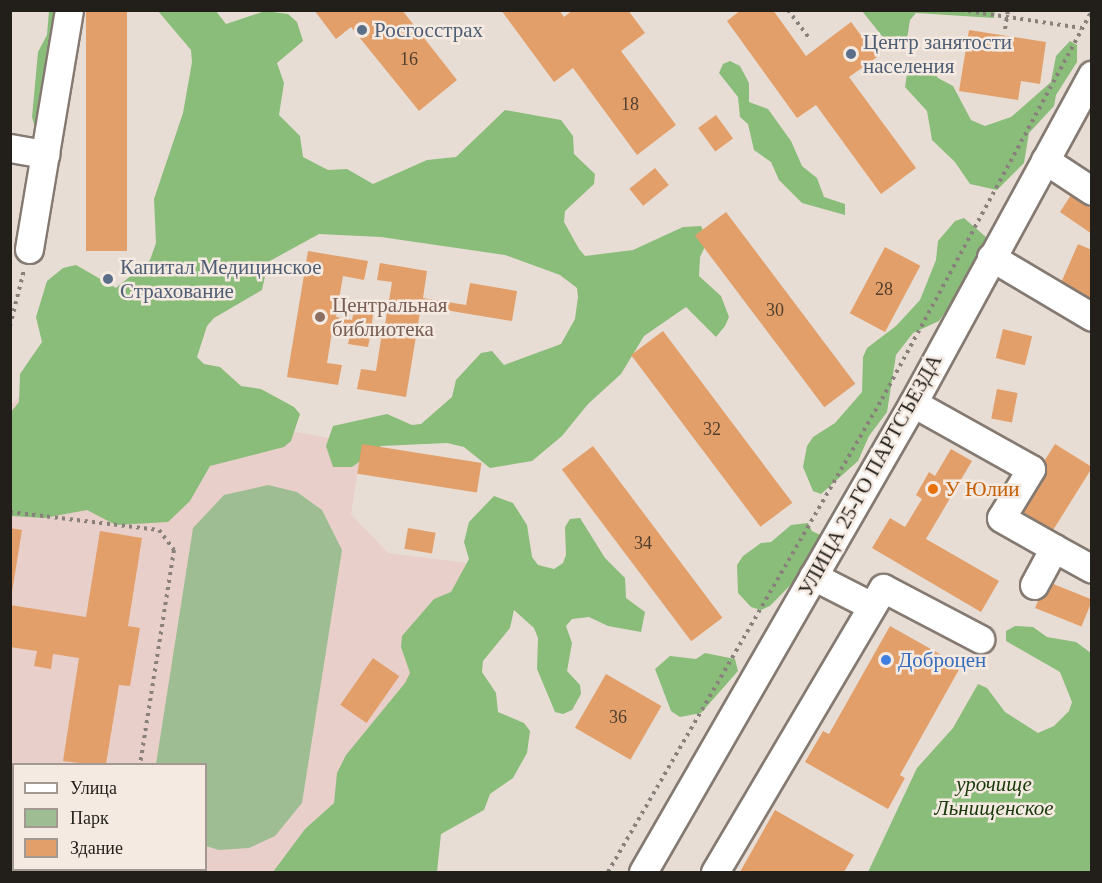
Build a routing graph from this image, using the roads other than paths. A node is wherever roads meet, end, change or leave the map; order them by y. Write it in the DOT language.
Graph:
graph roads {
  1 [pos="69,10"];
  2 [pos="1092,75"];
  3 [pos="1082,112"];
  4 [pos="10,148"];
  5 [pos="45,154"];
  6 [pos="1045,160"];
  7 [pos="1092,191"];
  8 [pos="29,249"];
  9 [pos="991,257"];
  10 [pos="1092,317"];
  11 [pos="913,403"];
  12 [pos="1054,548"];
  13 [pos="1092,569"];
  14 [pos="813,576"];
  15 [pos="1034,585"];
  16 [pos="872,606"];
  17 [pos="980,639"];
  18 [pos="643,873"];
  19 [pos="715,873"];
  1 -- 5 [label="street"];
  2 -- 3 [label="street, УЛИЦА 25-ГО ПАРТСЪЕЗДА"];
  3 -- 6 [label="street, УЛИЦА 25-ГО ПАРТСЪЕЗДА"];
  4 -- 5 [label="street"];
  5 -- 8 [label="street"];
  6 -- 7 [label="street"];
  6 -- 9 [label="street, УЛИЦА 25-ГО ПАРТСЪЕЗДА"];
  9 -- 10 [label="street"];
  9 -- 11 [label="street, УЛИЦА 25-ГО ПАРТСЪЕЗДА"];
  11 -- 12 [label="street"];
  11 -- 14 [label="street, УЛИЦА 25-ГО ПАРТСЪЕЗДА"];
  12 -- 13 [label="street"];
  12 -- 15 [label="street"];
  14 -- 16 [label="street"];
  14 -- 18 [label="street, УЛИЦА 25-ГО ПАРТСЪЕЗДА"];
  16 -- 17 [label="street"];
  16 -- 19 [label="street"];
}
